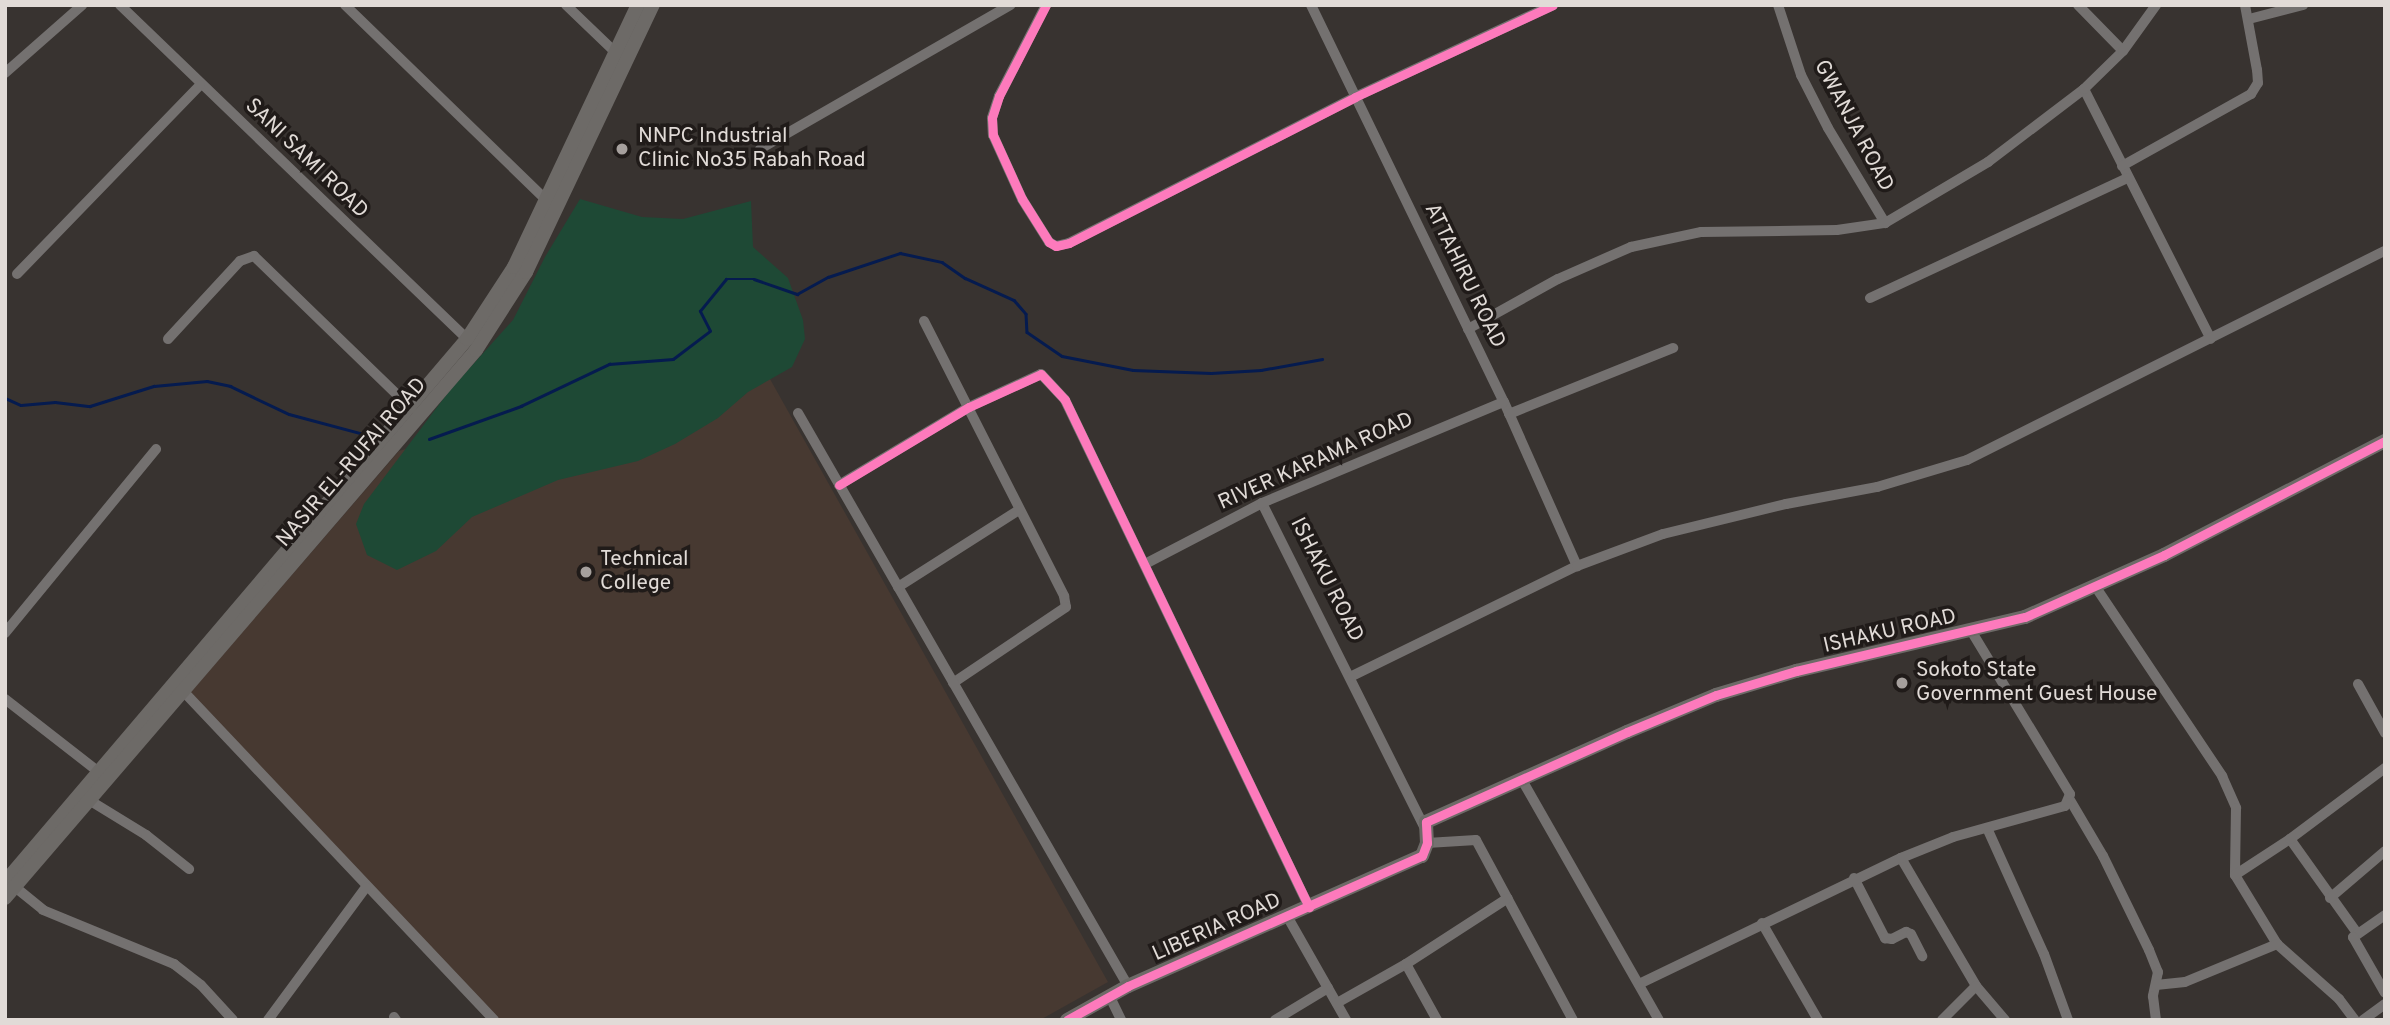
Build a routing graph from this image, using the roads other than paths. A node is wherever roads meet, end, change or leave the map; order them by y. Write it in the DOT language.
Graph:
graph roads {
  1 [pos="82,5"];
  2 [pos="120,5"];
  3 [pos="345,5"];
  4 [pos="566,5"];
  5 [pos="638,5"];
  6 [pos="653,5"];
  7 [pos="1010,5"];
  8 [pos="1046,5"];
  9 [pos="1311,5"];
  10 [pos="1553,5"];
  11 [pos="1778,5"];
  12 [pos="2078,5"];
  13 [pos="2156,5"];
  14 [pos="2245,5"];
  15 [pos="2303,5"];
  16 [pos="2249,19"];
  17 [pos="2123,51"];
  18 [pos="616,53"];
  19 [pos="5,73"];
  20 [pos="200,85"];
  21 [pos="2084,89"];
  22 [pos="1355,97"];
  23 [pos="760,149"];
  24 [pos="2122,166"];
  25 [pos="2127,178"];
  26 [pos="547,201"];
  27 [pos="1885,223"];
  28 [pos="2385,251"];
  29 [pos="17,274"];
  30 [pos="1870,299"];
  31 [pos="924,321"];
  32 [pos="1468,329"];
  33 [pos="168,339"];
  34 [pos="467,339"];
  35 [pos="2211,339"];
  36 [pos="1673,348"];
  37 [pos="1504,402"];
  38 [pos="969,407"];
  39 [pos="411,408"];
  40 [pos="798,413"];
  41 [pos="1509,414"];
  42 [pos="2385,441"];
  43 [pos="156,449"];
  44 [pos="839,485"];
  45 [pos="342,498"];
  46 [pos="1262,503"];
  47 [pos="1019,510"];
  48 [pos="1145,564"];
  49 [pos="1577,566"];
  50 [pos="2095,586"];
  51 [pos="898,587"];
  52 [pos="1972,632"];
  53 [pos="5,633"];
  54 [pos="1352,676"];
  55 [pos="953,683"];
  56 [pos="2358,684"];
  57 [pos="184,692"];
  58 [pos="5,699"];
  59 [pos="2385,733"];
  60 [pos="2385,768"];
  61 [pos="100,772"];
  62 [pos="1522,780"];
  63 [pos="89,800"];
  64 [pos="2070,800"];
  65 [pos="1424,825"];
  66 [pos="1987,828"];
  67 [pos="2290,839"];
  68 [pos="1424,849"];
  69 [pos="2385,851"];
  70 [pos="1901,858"];
  71 [pos="189,869"];
  72 [pos="2235,875"];
  73 [pos="1854,878"];
  74 [pos="366,887"];
  75 [pos="8,890"];
  76 [pos="1508,898"];
  77 [pos="2330,898"];
  78 [pos="1310,907"];
  79 [pos="2385,915"];
  80 [pos="1287,916"];
  81 [pos="1762,923"];
  82 [pos="2357,933"];
  83 [pos="2277,944"];
  84 [pos="1922,956"];
  85 [pos="1406,964"];
  86 [pos="1639,984"];
  87 [pos="2156,985"];
  88 [pos="1128,986"];
  89 [pos="1976,986"];
  90 [pos="1328,988"];
  91 [pos="2385,993"];
  92 [pos="1109,995"];
  93 [pos="1337,1003"];
  94 [pos="2385,1004"];
  95 [pos="490,1019"];
  96 [pos="233,1020"];
  97 [pos="268,1020"];
  98 [pos="1067,1020"];
  99 [pos="1121,1020"];
  100 [pos="1276,1020"];
  101 [pos="1346,1020"];
  102 [pos="1437,1020"];
  103 [pos="1573,1020"];
  104 [pos="1659,1020"];
  105 [pos="1818,1020"];
  106 [pos="1941,1020"];
  107 [pos="2005,1020"];
  108 [pos="2068,1020"];
  109 [pos="2156,1020"];
  110 [pos="2355,1020"];
  111 [pos="2363,1020"];
  1 -- 19 [label="street"];
  2 -- 20 [label="street, SANI SAMI ROAD"];
  3 -- 26 [label="street"];
  4 -- 18 [label="street"];
  5 -- 18 [label="main road, NASIR EL-RUFAI ROAD"];
  6 -- 45 [label="main road, NASIR EL-RUFAI ROAD"];
  7 -- 23 [label="street"];
  8 -- 22 [label="street"];
  9 -- 22 [label="street, ATTAHIRU ROAD"];
  10 -- 22 [label="street"];
  11 -- 27 [label="street, GWANJA ROAD"];
  12 -- 17 [label="street"];
  13 -- 17 [label="street"];
  14 -- 16 [label="street"];
  15 -- 16 [label="street"];
  16 -- 24 [label="street"];
  17 -- 21 [label="street"];
  18 -- 26 [label="main road, NASIR EL-RUFAI ROAD"];
  20 -- 29 [label="street"];
  20 -- 34 [label="street, SANI SAMI ROAD"];
  21 -- 24 [label="street"];
  21 -- 27 [label="street"];
  22 -- 32 [label="street, ATTAHIRU ROAD"];
  24 -- 25 [label="street"];
  25 -- 30 [label="street"];
  25 -- 35 [label="street"];
  26 -- 34 [label="main road, NASIR EL-RUFAI ROAD"];
  27 -- 32 [label="street"];
  28 -- 35 [label="street, ISHAKU ROAD"];
  31 -- 38 [label="street"];
  32 -- 37 [label="street, ATTAHIRU ROAD"];
  33 -- 39 [label="street"];
  34 -- 39 [label="main road, NASIR EL-RUFAI ROAD"];
  35 -- 49 [label="street, ISHAKU ROAD"];
  36 -- 41 [label="street"];
  37 -- 41 [label="street, ATTAHIRU ROAD"];
  37 -- 46 [label="street, RIVER KARAMA ROAD"];
  38 -- 44 [label="street"];
  38 -- 47 [label="street"];
  38 -- 48 [label="street"];
  39 -- 45 [label="main road, NASIR EL-RUFAI ROAD"];
  40 -- 44 [label="street"];
  41 -- 49 [label="street, ATTAHIRU ROAD"];
  42 -- 50 [label="main road, ISHAKU ROAD"];
  43 -- 53 [label="street"];
  44 -- 51 [label="street"];
  45 -- 57 [label="main road, NASIR EL-RUFAI ROAD"];
  45 -- 61 [label="main road, NASIR EL-RUFAI ROAD"];
  46 -- 48 [label="street, RIVER KARAMA ROAD"];
  46 -- 54 [label="street, ISHAKU ROAD"];
  47 -- 51 [label="street"];
  47 -- 55 [label="street"];
  48 -- 78 [label="street"];
  49 -- 54 [label="street, ISHAKU ROAD"];
  50 -- 52 [label="main road, ISHAKU ROAD"];
  50 -- 72 [label="street"];
  51 -- 55 [label="street"];
  52 -- 62 [label="main road, ISHAKU ROAD"];
  52 -- 64 [label="street"];
  54 -- 65 [label="street, ISHAKU ROAD"];
  55 -- 88 [label="street"];
  56 -- 59 [label="street"];
  57 -- 63 [label="main road, NASIR EL-RUFAI ROAD"];
  57 -- 74 [label="street"];
  58 -- 61 [label="street"];
  60 -- 67 [label="street"];
  61 -- 75 [label="main road, NASIR EL-RUFAI ROAD"];
  62 -- 65 [label="main road, ISHAKU ROAD"];
  62 -- 86 [label="street"];
  63 -- 71 [label="street"];
  63 -- 75 [label="main road, NASIR EL-RUFAI ROAD"];
  64 -- 66 [label="street"];
  64 -- 87 [label="street"];
  65 -- 68 [label="main road, ISHAKU ROAD"];
  66 -- 70 [label="street"];
  66 -- 108 [label="street"];
  67 -- 72 [label="street"];
  67 -- 77 [label="street"];
  68 -- 76 [label="street"];
  68 -- 78 [label="main road, LIBERIA ROAD"];
  69 -- 77 [label="street"];
  70 -- 73 [label="street"];
  70 -- 89 [label="street"];
  72 -- 83 [label="street"];
  73 -- 81 [label="street"];
  73 -- 84 [label="street"];
  74 -- 95 [label="street"];
  74 -- 97 [label="street"];
  75 -- 96 [label="street"];
  76 -- 85 [label="street"];
  76 -- 103 [label="street"];
  77 -- 82 [label="street"];
  78 -- 80 [label="main road, LIBERIA ROAD"];
  79 -- 82 [label="street"];
  80 -- 88 [label="main road, LIBERIA ROAD"];
  80 -- 90 [label="street"];
  81 -- 86 [label="street"];
  81 -- 105 [label="street"];
  82 -- 91 [label="street"];
  83 -- 87 [label="street"];
  83 -- 110 [label="street"];
  85 -- 93 [label="street"];
  85 -- 102 [label="street"];
  86 -- 104 [label="street"];
  87 -- 109 [label="street"];
  88 -- 92 [label="main road, LIBERIA ROAD"];
  89 -- 106 [label="street"];
  89 -- 107 [label="street"];
  90 -- 93 [label="street"];
  90 -- 100 [label="street"];
  92 -- 98 [label="main road, LIBERIA ROAD"];
  92 -- 99 [label="street"];
  93 -- 101 [label="street"];
  94 -- 111 [label="street"];
}
